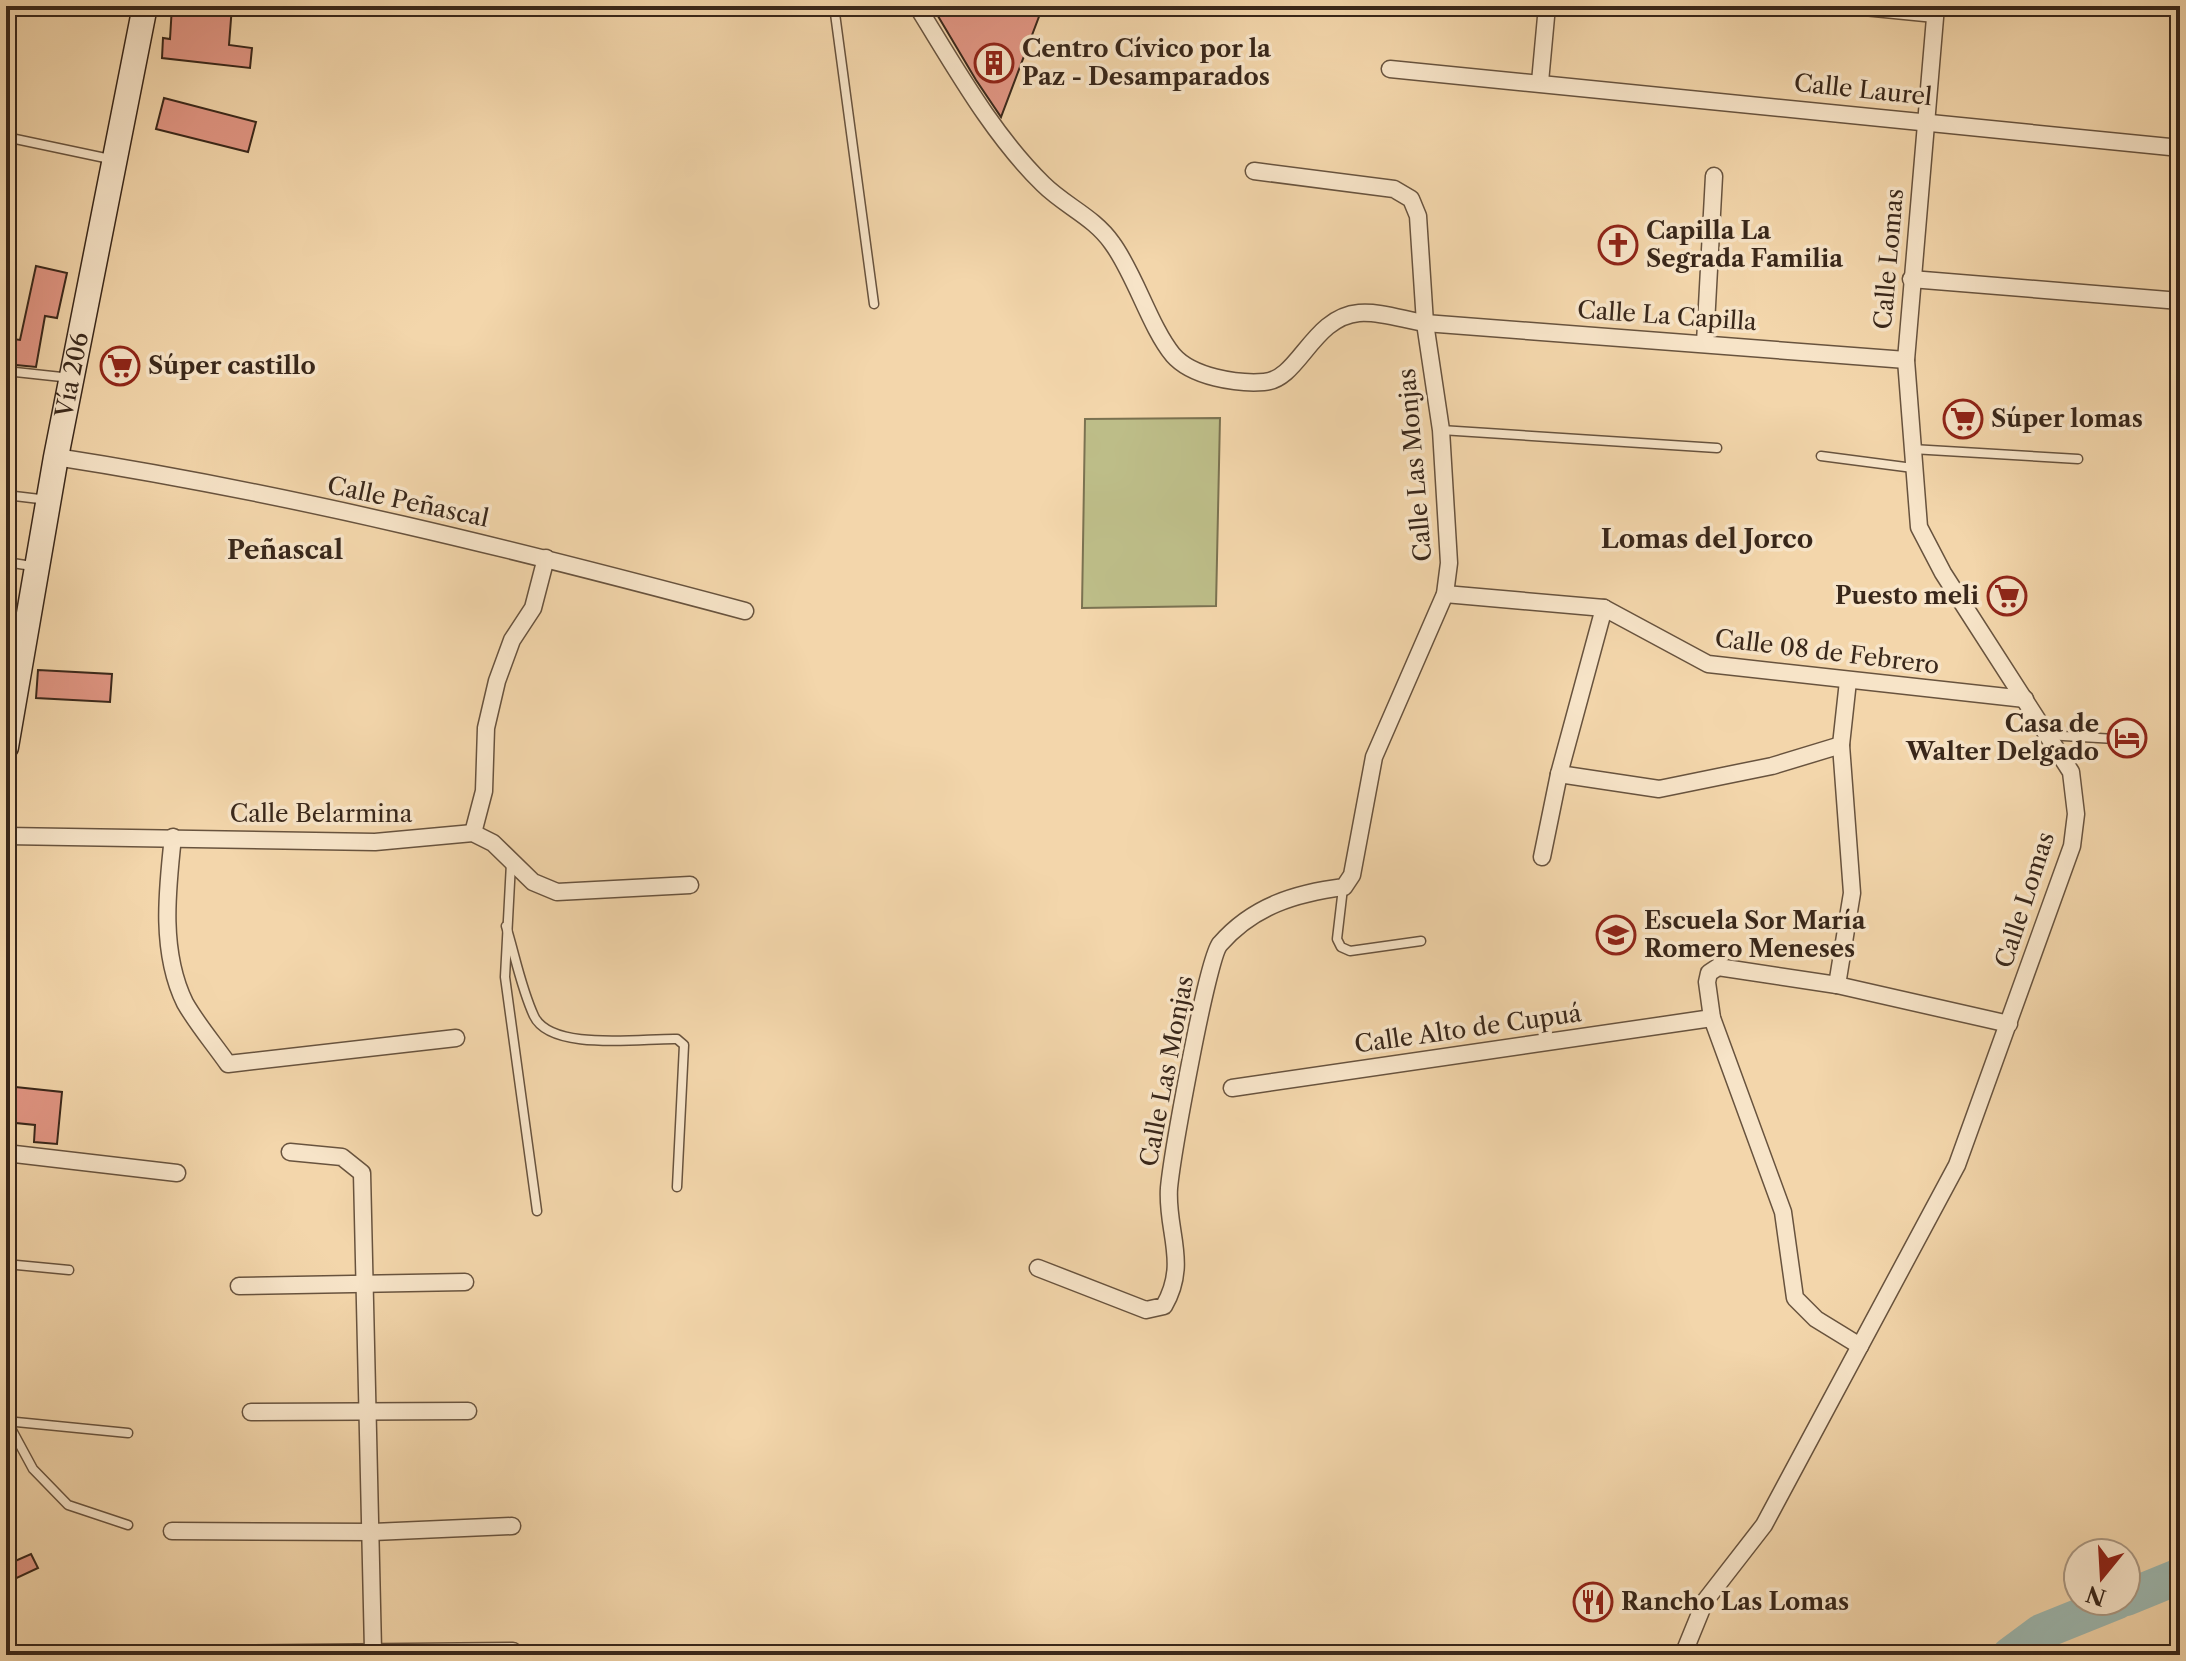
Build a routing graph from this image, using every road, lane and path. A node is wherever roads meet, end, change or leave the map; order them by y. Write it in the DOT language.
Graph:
graph roads {
  1 [pos="145,6"];
  2 [pos="834,6"];
  3 [pos="917,6"];
  4 [pos="1547,6"];
  5 [pos="1854,6"];
  6 [pos="1936,10"];
  7 [pos="1390,69"];
  8 [pos="1540,82"];
  9 [pos="1925,121"];
  10 [pos="6,137"];
  11 [pos="2180,148"];
  12 [pos="115,160"];
  13 [pos="1254,171"];
  14 [pos="1714,176"];
  15 [pos="1911,279"];
  16 [pos="2180,301"];
  17 [pos="874,304"];
  18 [pos="1425,323"];
  19 [pos="1705,343"];
  20 [pos="1906,360"];
  21 [pos="6,371"];
  22 [pos="71,379"];
  23 [pos="1441,430"];
  24 [pos="1717,448"];
  25 [pos="1911,449"];
  26 [pos="1821,456"];
  27 [pos="56,457"];
  28 [pos="2078,459"];
  29 [pos="1913,468"];
  30 [pos="6,495"];
  31 [pos="48,500"];
  32 [pos="546,558"];
  33 [pos="6,562"];
  34 [pos="37,566"];
  35 [pos="1445,594"];
  36 [pos="1604,608"];
  37 [pos="745,611"];
  38 [pos="1848,681"];
  39 [pos="2025,699"];
  40 [pos="2046,735"];
  41 [pos="2133,740"];
  42 [pos="1841,745"];
  43 [pos="6,747"];
  44 [pos="1559,774"];
  45 [pos="473,833"];
  46 [pos="6,836"];
  47 [pos="173,837"];
  48 [pos="1542,857"];
  49 [pos="511,862"];
  50 [pos="690,885"];
  51 [pos="1344,887"];
  52 [pos="506,926"];
  53 [pos="1421,941"];
  54 [pos="1837,985"];
  55 [pos="1712,1018"];
  56 [pos="2009,1024"];
  57 [pos="456,1038"];
  58 [pos="1232,1088"];
  59 [pos="290,1152"];
  60 [pos="6,1153"];
  61 [pos="177,1173"];
  62 [pos="677,1187"];
  63 [pos="537,1211"];
  64 [pos="6,1264"];
  65 [pos="1038,1268"];
  66 [pos="69,1270"];
  67 [pos="465,1282"];
  68 [pos="366,1283"];
  69 [pos="239,1286"];
  70 [pos="1860,1346"];
  71 [pos="370,1409"];
  72 [pos="468,1411"];
  73 [pos="251,1412"];
  74 [pos="6,1421"];
  75 [pos="128,1433"];
  76 [pos="128,1525"];
  77 [pos="512,1526"];
  78 [pos="172,1531"];
  79 [pos="373,1532"];
  80 [pos="373,1650"];
  81 [pos="513,1651"];
  82 [pos="87,1654"];
  83 [pos="1683,1655"];
  1 -- 12 [label="main road, Vía 206"];
  2 -- 17 [label="lane"];
  3 -- 18 [label="street, Calle La Capilla"];
  4 -- 8 [label="street"];
  5 -- 6 [label="street"];
  6 -- 9 [label="street, Calle Lomas"];
  7 -- 8 [label="street, Calle Laurel"];
  8 -- 9 [label="street, Calle Laurel"];
  9 -- 11 [label="street, Calle Laurel"];
  9 -- 15 [label="street, Calle Lomas"];
  10 -- 12 [label="lane"];
  12 -- 22 [label="main road, Vía 206"];
  13 -- 18 [label="street, Calle Las Monjas"];
  14 -- 19 [label="street"];
  15 -- 16 [label="street"];
  15 -- 20 [label="street, Calle Lomas"];
  18 -- 19 [label="street, Calle La Capilla"];
  18 -- 23 [label="street, Calle Las Monjas"];
  19 -- 20 [label="street, Calle La Capilla"];
  20 -- 25 [label="street, Calle Lomas"];
  21 -- 22 [label="lane"];
  22 -- 27 [label="main road, Vía 206"];
  23 -- 24 [label="lane"];
  23 -- 35 [label="street, Calle Las Monjas"];
  25 -- 28 [label="lane"];
  25 -- 29 [label="street, Calle Lomas"];
  26 -- 29 [label="lane"];
  27 -- 31 [label="main road, Vía 206"];
  27 -- 32 [label="street, Calle Peñascal"];
  29 -- 39 [label="street, Calle Lomas"];
  30 -- 31 [label="lane"];
  31 -- 34 [label="main road, Vía 206"];
  32 -- 37 [label="street, Calle Peñascal"];
  32 -- 45 [label="street"];
  33 -- 34 [label="lane"];
  34 -- 43 [label="main road, Vía 206"];
  35 -- 36 [label="street, Calle 08 de Febrero"];
  35 -- 51 [label="street, Calle Las Monjas"];
  36 -- 38 [label="street, Calle 08 de Febrero"];
  36 -- 44 [label="street"];
  38 -- 39 [label="street, Calle 08 de Febrero"];
  38 -- 42 [label="street"];
  39 -- 40 [label="street, Calle Lomas"];
  40 -- 41 [label="lane"];
  40 -- 56 [label="street, Calle Lomas"];
  42 -- 44 [label="street"];
  42 -- 54 [label="street"];
  44 -- 48 [label="street"];
  45 -- 47 [label="street, Calle Belarmina"];
  45 -- 49 [label="street"];
  46 -- 47 [label="street, Calle Belarmina"];
  47 -- 57 [label="street"];
  49 -- 50 [label="street"];
  49 -- 52 [label="lane"];
  51 -- 53 [label="lane"];
  51 -- 65 [label="street, Calle Las Monjas"];
  52 -- 62 [label="lane"];
  52 -- 63 [label="lane"];
  54 -- 55 [label="street"];
  54 -- 56 [label="street"];
  55 -- 58 [label="street, Calle Alto de Cupuá"];
  55 -- 70 [label="street"];
  56 -- 70 [label="street, Calle Lomas"];
  59 -- 68 [label="street"];
  60 -- 61 [label="street"];
  64 -- 66 [label="lane"];
  67 -- 68 [label="street"];
  68 -- 69 [label="street"];
  68 -- 71 [label="street"];
  70 -- 83 [label="street, Calle Lomas"];
  71 -- 72 [label="street"];
  71 -- 73 [label="street"];
  71 -- 79 [label="street"];
  74 -- 75 [label="lane"];
  74 -- 76 [label="lane"];
  77 -- 79 [label="street"];
  78 -- 79 [label="street"];
  79 -- 80 [label="street"];
  80 -- 81 [label="street"];
  80 -- 82 [label="street"];
}
